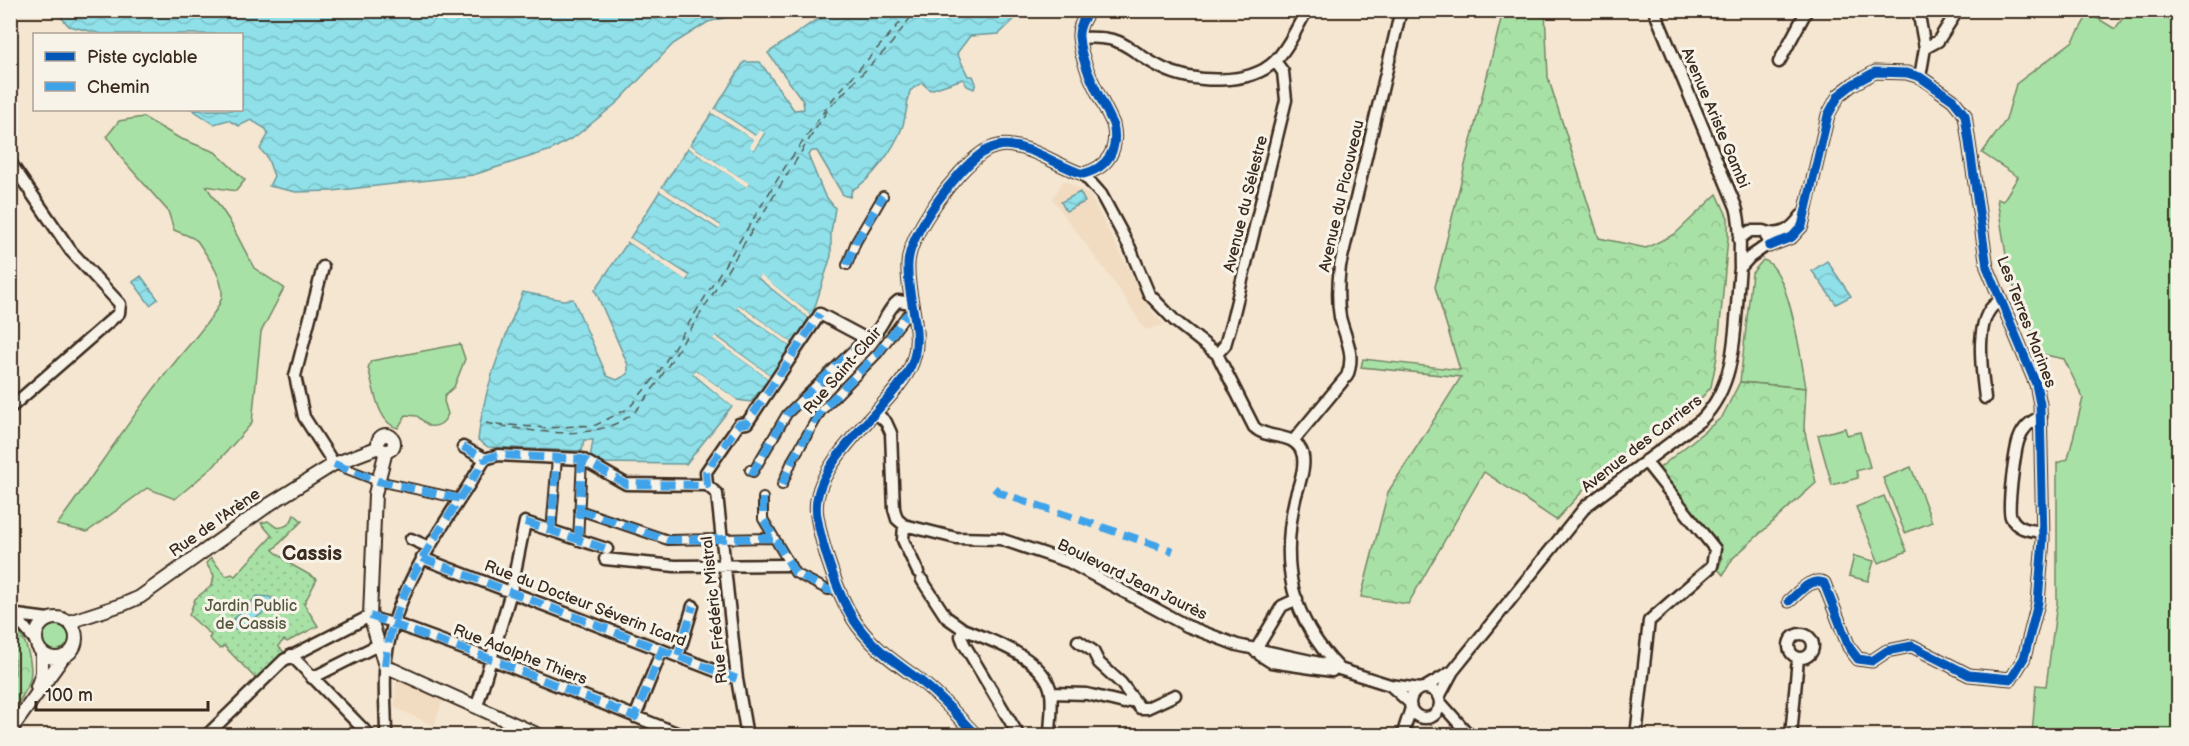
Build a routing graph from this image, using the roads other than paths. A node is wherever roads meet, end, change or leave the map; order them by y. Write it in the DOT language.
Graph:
graph roads {
  1 [pos="1089,10"];
  2 [pos="1307,10"];
  3 [pos="1401,10"];
  4 [pos="1654,10"];
  5 [pos="1807,10"];
  6 [pos="1918,10"];
  7 [pos="1958,10"];
  8 [pos="1079,38"];
  9 [pos="1925,48"];
  10 [pos="1275,61"];
  11 [pos="1779,62"];
  12 [pos="1920,77"];
  13 [pos="10,162"];
  14 [pos="1105,164"];
  15 [pos="1083,174"];
  16 [pos="1101,194"];
  17 [pos="883,196"];
  18 [pos="1805,211"];
  19 [pos="1763,231"];
  20 [pos="1739,242"];
  21 [pos="1769,246"];
  22 [pos="1755,254"];
  23 [pos="847,266"];
  24 [pos="323,267"];
  25 [pos="1740,268"];
  26 [pos="2001,301"];
  27 [pos="913,306"];
  28 [pos="865,338"];
  29 [pos="1217,354"];
  30 [pos="1985,398"];
  31 [pos="10,408"];
  32 [pos="876,413"];
  33 [pos="2041,417"];
  34 [pos="1293,441"];
  35 [pos="463,447"];
  36 [pos="556,458"];
  37 [pos="485,459"];
  38 [pos="582,459"];
  39 [pos="1645,461"];
  40 [pos="334,464"];
  41 [pos="750,470"];
  42 [pos="378,481"];
  43 [pos="707,485"];
  44 [pos="782,485"];
  45 [pos="763,498"];
  46 [pos="461,499"];
  47 [pos="579,510"];
  48 [pos="904,525"];
  49 [pos="551,532"];
  50 [pos="2042,532"];
  51 [pos="773,538"];
  52 [pos="411,539"];
  53 [pos="722,539"];
  54 [pos="578,541"];
  55 [pos="429,547"];
  56 [pos="422,558"];
  57 [pos="725,565"];
  58 [pos="789,565"];
  59 [pos="838,589"];
  60 [pos="511,592"];
  61 [pos="1297,599"];
  62 [pos="1789,601"];
  63 [pos="693,606"];
  64 [pos="12,614"];
  65 [pos="370,616"];
  66 [pos="48,619"];
  67 [pos="69,622"];
  68 [pos="393,623"];
  69 [pos="963,629"];
  70 [pos="35,640"];
  71 [pos="1078,641"];
  72 [pos="378,645"];
  73 [pos="662,650"];
  74 [pos="1255,651"];
  75 [pos="42,653"];
  76 [pos="291,655"];
  77 [pos="64,656"];
  78 [pos="678,657"];
  79 [pos="491,658"];
  80 [pos="1798,658"];
  81 [pos="385,666"];
  82 [pos="1341,670"];
  83 [pos="1453,671"];
  84 [pos="312,678"];
  85 [pos="737,679"];
  86 [pos="1390,685"];
  87 [pos="1422,688"];
  88 [pos="1051,693"];
  89 [pos="1175,695"];
  90 [pos="32,699"];
  91 [pos="1133,699"];
  92 [pos="1439,699"];
  93 [pos="477,706"];
  94 [pos="1410,706"];
  95 [pos="635,717"];
  96 [pos="1428,717"];
  97 [pos="10,731"];
  98 [pos="1465,732"];
  99 [pos="668,733"];
  100 [pos="971,733"];
  101 [pos="206,735"];
  102 [pos="370,735"];
  103 [pos="386,735"];
  104 [pos="541,735"];
  105 [pos="684,735"];
  106 [pos="747,735"];
  107 [pos="1019,735"];
  108 [pos="1050,735"];
  109 [pos="1403,735"];
  110 [pos="1636,735"];
  111 [pos="1791,735"];
  1 -- 8 [label="street"];
  2 -- 10 [label="street"];
  3 -- 34 [label="street, Avenue du Picouveau"];
  4 -- 20 [label="street, Avenue Ariste Gambi"];
  5 -- 11 [label="street"];
  6 -- 9 [label="street"];
  7 -- 9 [label="street"];
  8 -- 10 [label="street"];
  8 -- 14 [label="street"];
  9 -- 12 [label="street"];
  10 -- 29 [label="street, Avenue du Sélestre"];
  12 -- 18 [label="street, Les Terres Marines"];
  12 -- 26 [label="street, Les Terres Marines"];
  13 -- 31 [label="street"];
  14 -- 15 [label="street"];
  14 -- 16 [label="street"];
  15 -- 16 [label="street"];
  15 -- 27 [label="street"];
  16 -- 29 [label="street"];
  17 -- 23 [label="street"];
  18 -- 19 [label="street"];
  18 -- 21 [label="street, Les Terres Marines"];
  19 -- 20 [label="street"];
  19 -- 21 [label="street"];
  20 -- 22 [label="street"];
  20 -- 25 [label="street, Avenue des Carriers"];
  21 -- 22 [label="street"];
  22 -- 25 [label="street"];
  24 -- 40 [label="street"];
  25 -- 39 [label="street, Avenue des Carriers"];
  26 -- 30 [label="street"];
  26 -- 33 [label="street, Les Terres Marines"];
  27 -- 28 [label="street"];
  27 -- 32 [label="street"];
  27 -- 44 [label="street, Rue Saint-Clair"];
  28 -- 41 [label="street"];
  28 -- 43 [label="street"];
  29 -- 34 [label="street"];
  32 -- 48 [label="street"];
  32 -- 59 [label="street"];
  33 -- 50 [label="street, Les Terres Marines"];
  33 -- 50 [label="street"];
  34 -- 61 [label="street"];
  35 -- 37 [label="street"];
  36 -- 37 [label="street"];
  36 -- 38 [label="street"];
  36 -- 49 [label="street"];
  37 -- 46 [label="street"];
  38 -- 43 [label="street"];
  38 -- 47 [label="street"];
  39 -- 83 [label="street, Avenue des Carriers"];
  39 -- 110 [label="street"];
  40 -- 42 [label="street"];
  40 -- 42 [label="street, Rue de l'Arène"];
  40 -- 67 [label="street, Rue de l'Arène"];
  42 -- 46 [label="street"];
  42 -- 65 [label="street"];
  43 -- 53 [label="street, Rue Frédéric Mistral"];
  45 -- 51 [label="street"];
  46 -- 55 [label="street"];
  47 -- 53 [label="street"];
  47 -- 54 [label="street"];
  48 -- 69 [label="street"];
  48 -- 74 [label="street, Boulevard Jean Jaurès"];
  49 -- 54 [label="street"];
  49 -- 60 [label="street"];
  50 -- 62 [label="street, Les Terres Marines"];
  51 -- 53 [label="street"];
  51 -- 58 [label="street"];
  52 -- 55 [label="street"];
  53 -- 57 [label="street, Rue Frédéric Mistral"];
  54 -- 57 [label="street"];
  55 -- 56 [label="street"];
  56 -- 60 [label="street, Rue du Docteur Séverin Icard"];
  56 -- 68 [label="street"];
  57 -- 58 [label="street"];
  57 -- 85 [label="street, Rue Frédéric Mistral"];
  58 -- 59 [label="street"];
  59 -- 100 [label="street"];
  60 -- 73 [label="street, Rue du Docteur Séverin Icard"];
  60 -- 79 [label="street"];
  61 -- 74 [label="street"];
  61 -- 82 [label="street"];
  63 -- 78 [label="street"];
  64 -- 66 [label="street"];
  64 -- 70 [label="street"];
  65 -- 68 [label="street"];
  65 -- 72 [label="street"];
  65 -- 76 [label="street"];
  66 -- 67 [label="street"];
  66 -- 70 [label="street"];
  67 -- 77 [label="street"];
  68 -- 79 [label="street, Rue Adolphe Thiers"];
  68 -- 81 [label="street"];
  69 -- 88 [label="street"];
  69 -- 107 [label="street"];
  70 -- 75 [label="street"];
  71 -- 91 [label="street"];
  72 -- 81 [label="street"];
  72 -- 84 [label="street"];
  73 -- 78 [label="street, Rue du Docteur Séverin Icard"];
  73 -- 95 [label="street"];
  74 -- 82 [label="street, Boulevard Jean Jaurès"];
  75 -- 77 [label="street"];
  75 -- 90 [label="street"];
  76 -- 84 [label="street"];
  76 -- 101 [label="street"];
  77 -- 90 [label="street"];
  78 -- 85 [label="street, Rue du Docteur Séverin Icard"];
  79 -- 93 [label="street"];
  79 -- 95 [label="street, Rue Adolphe Thiers"];
  80 -- 111 [label="street"];
  81 -- 93 [label="street"];
  81 -- 103 [label="street"];
  82 -- 86 [label="street, Boulevard Jean Jaurès"];
  83 -- 87 [label="street, Avenue des Carriers"];
  83 -- 92 [label="street, Avenue des Carriers"];
  84 -- 102 [label="street"];
  85 -- 106 [label="street, Rue Frédéric Mistral"];
  86 -- 87 [label="street, Boulevard Jean Jaurès"];
  86 -- 94 [label="street"];
  87 -- 92 [label="street"];
  87 -- 94 [label="street"];
  88 -- 91 [label="street"];
  88 -- 108 [label="street"];
  89 -- 91 [label="street"];
  90 -- 97 [label="street"];
  92 -- 96 [label="street"];
  92 -- 98 [label="street"];
  93 -- 104 [label="street"];
  94 -- 96 [label="street"];
  94 -- 109 [label="street"];
  95 -- 99 [label="street, Rue Adolphe Thiers"];
  96 -- 98 [label="street"];
  96 -- 109 [label="street"];
  99 -- 105 [label="street, Rue Adolphe Thiers"];
}
